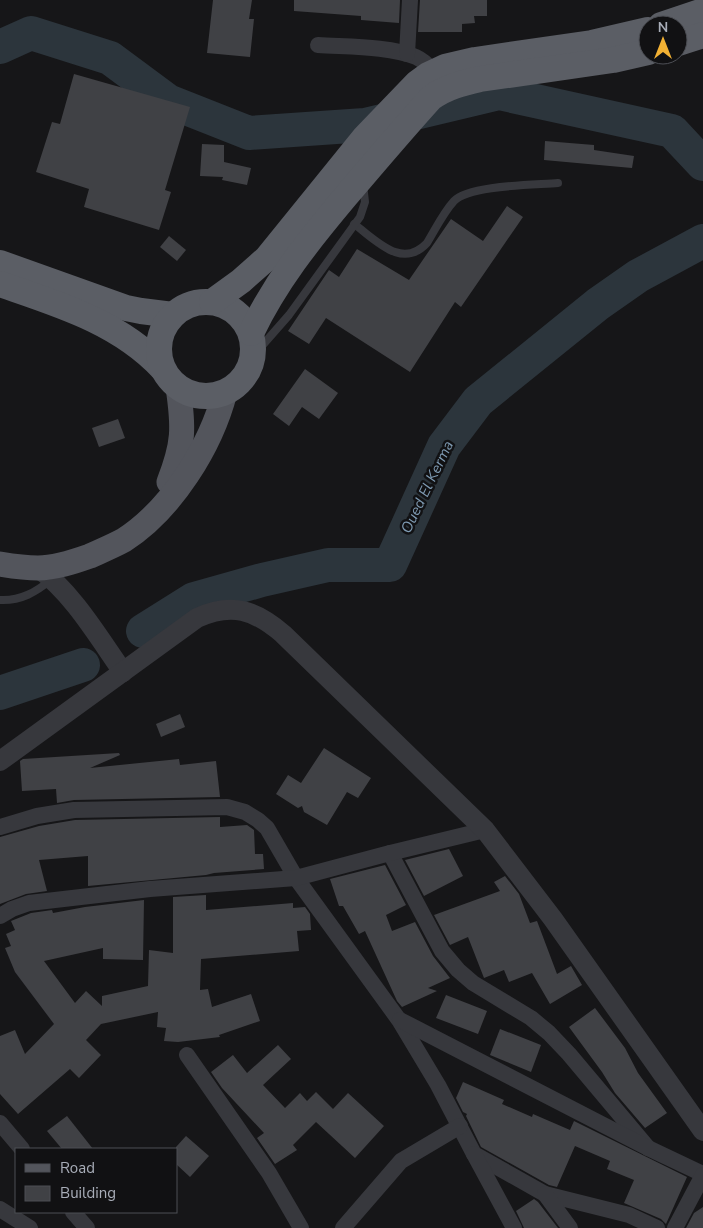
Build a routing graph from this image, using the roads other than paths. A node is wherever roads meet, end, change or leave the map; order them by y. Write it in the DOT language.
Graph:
graph roads {
  1 [pos="410,0"];
  2 [pos="703,11"];
  3 [pos="688,16"];
  4 [pos="638,32"];
  5 [pos="703,35"];
  6 [pos="688,40"];
  7 [pos="318,45"];
  8 [pos="407,54"];
  9 [pos="638,54"];
  10 [pos="427,84"];
  11 [pos="373,144"];
  12 [pos="361,178"];
  13 [pos="558,183"];
  14 [pos="354,224"];
  15 [pos="0,263"];
  16 [pos="0,284"];
  17 [pos="212,302"];
  18 [pos="173,315"];
  19 [pos="252,344"];
  20 [pos="170,377"];
  21 [pos="225,392"];
  22 [pos="157,512"];
  23 [pos="0,564"];
  24 [pos="46,573"];
  25 [pos="0,600"];
  26 [pos="123,672"];
  27 [pos="0,761"];
  28 [pos="0,827"];
  29 [pos="486,830"];
  30 [pos="390,853"];
  31 [pos="296,878"];
  32 [pos="0,916"];
  33 [pos="399,1020"];
  34 [pos="186,1055"];
  35 [pos="0,1123"];
  36 [pos="460,1126"];
  37 [pos="703,1130"];
  38 [pos="21,1148"];
  39 [pos="648,1148"];
  40 [pos="474,1154"];
  41 [pos="703,1175"];
  42 [pos="545,1194"];
  43 [pos="0,1209"];
  44 [pos="74,1213"];
  45 [pos="30,1228"];
  46 [pos="87,1228"];
  47 [pos="301,1228"];
  48 [pos="343,1228"];
  49 [pos="514,1228"];
  50 [pos="570,1228"];
  51 [pos="657,1228"];
  52 [pos="675,1228"];
  1 -- 8 [label="street"];
  2 -- 3 [label="highway"];
  4 -- 10 [label="highway"];
  5 -- 6 [label="highway"];
  7 -- 8 [label="street"];
  8 -- 10 [label="street"];
  9 -- 10 [label="highway"];
  10 -- 11 [label="highway"];
  11 -- 12 [label="highway"];
  11 -- 17 [label="highway"];
  12 -- 14 [label="lane"];
  12 -- 19 [label="highway"];
  13 -- 14 [label="lane"];
  14 -- 19 [label="lane"];
  15 -- 18 [label="highway"];
  16 -- 20 [label="highway"];
  17 -- 18 [label="highway"];
  17 -- 19 [label="highway"];
  18 -- 20 [label="highway"];
  19 -- 21 [label="highway"];
  20 -- 21 [label="highway"];
  20 -- 22 [label="main road"];
  21 -- 22 [label="main road"];
  22 -- 24 [label="main road"];
  23 -- 24 [label="main road"];
  24 -- 25 [label="lane"];
  24 -- 26 [label="street"];
  26 -- 27 [label="street"];
  26 -- 29 [label="street"];
  28 -- 31 [label="street"];
  29 -- 30 [label="street"];
  29 -- 37 [label="street"];
  30 -- 31 [label="street"];
  30 -- 39 [label="street"];
  31 -- 32 [label="street"];
  31 -- 33 [label="street"];
  33 -- 36 [label="street"];
  33 -- 39 [label="street"];
  34 -- 47 [label="street"];
  35 -- 38 [label="street"];
  36 -- 40 [label="street"];
  36 -- 48 [label="street"];
  39 -- 41 [label="street"];
  40 -- 42 [label="street"];
  40 -- 49 [label="street"];
  41 -- 52 [label="street"];
  42 -- 50 [label="street"];
  42 -- 51 [label="street"];
  43 -- 45 [label="street"];
  44 -- 46 [label="street"];
}
